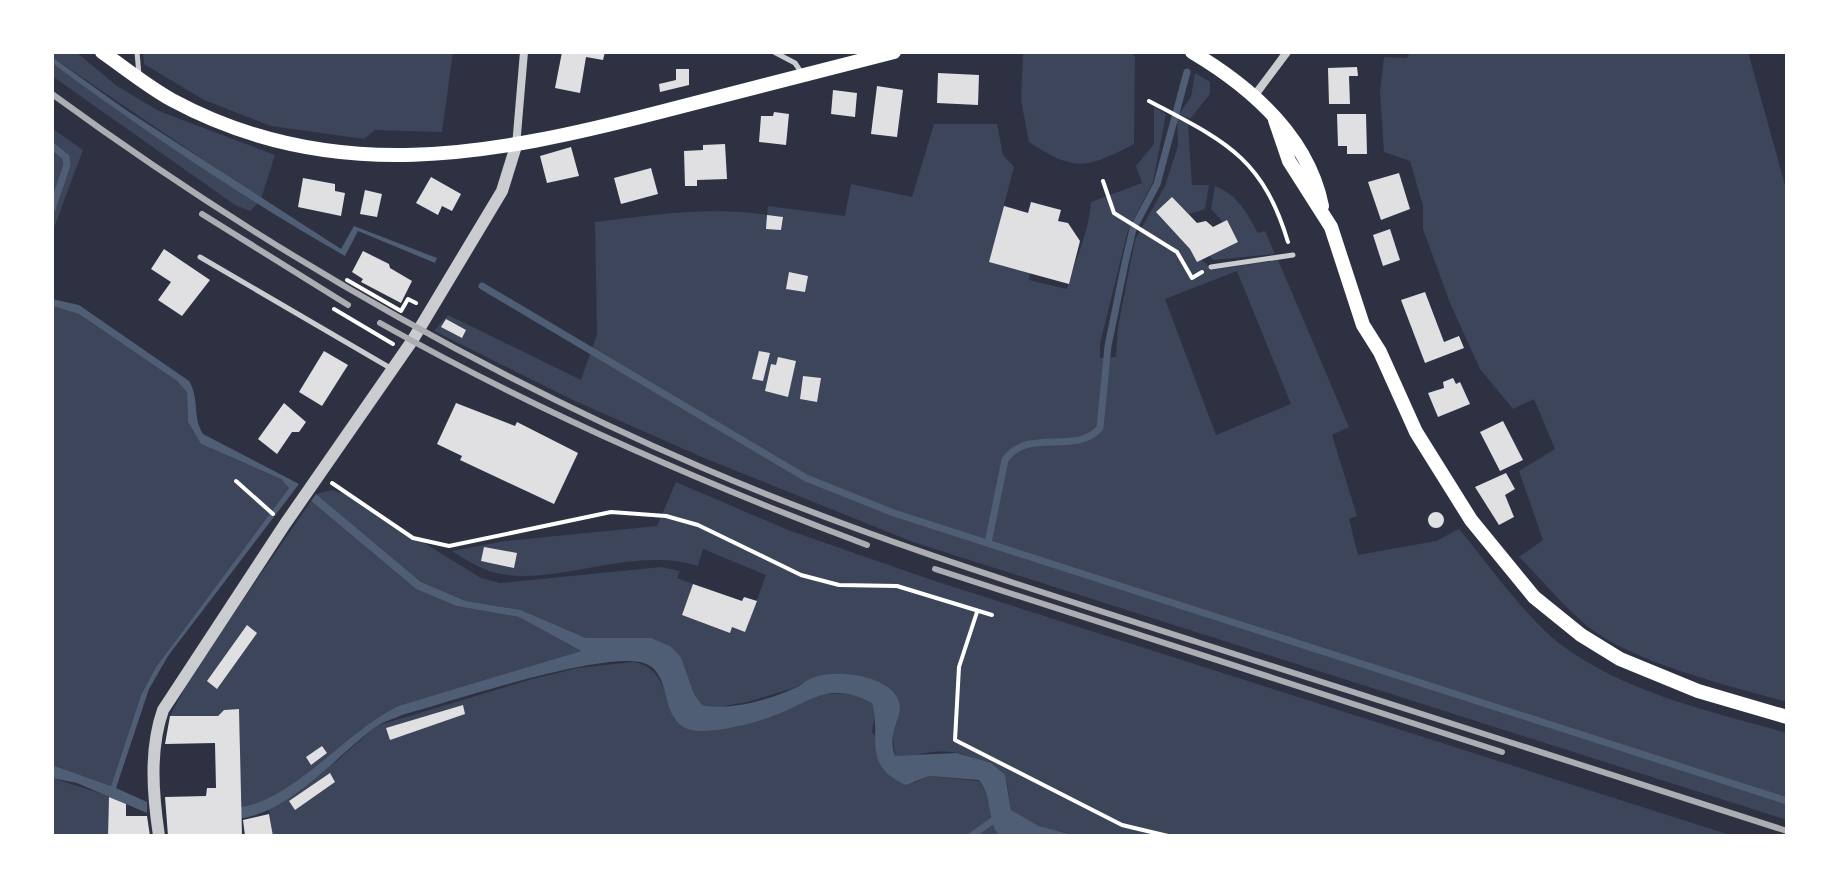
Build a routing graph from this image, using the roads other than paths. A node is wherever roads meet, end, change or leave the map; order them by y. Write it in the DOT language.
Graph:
graph roads {
  1 [pos="102,52"];
  2 [pos="137,52"];
  3 [pos="524,52"];
  4 [pos="774,52"];
  5 [pos="894,52"];
  6 [pos="1192,52"];
  7 [pos="1287,52"];
  8 [pos="804,75"];
  9 [pos="139,78"];
  10 [pos="1255,95"];
  11 [pos="516,146"];
  12 [pos="1293,255"];
  13 [pos="200,257"];
  14 [pos="1211,267"];
  15 [pos="392,369"];
  16 [pos="1787,717"];
  17 [pos="158,827"];
  1 -- 9 [label="main road"];
  2 -- 9 [label="lane"];
  3 -- 11 [label="street"];
  4 -- 8 [label="lane"];
  5 -- 8 [label="main road"];
  6 -- 10 [label="main road"];
  7 -- 10 [label="street"];
  8 -- 11 [label="main road"];
  9 -- 11 [label="main road"];
  10 -- 16 [label="main road"];
  11 -- 15 [label="street"];
  12 -- 14 [label="lane"];
  13 -- 15 [label="lane"];
  15 -- 17 [label="street"];
}
